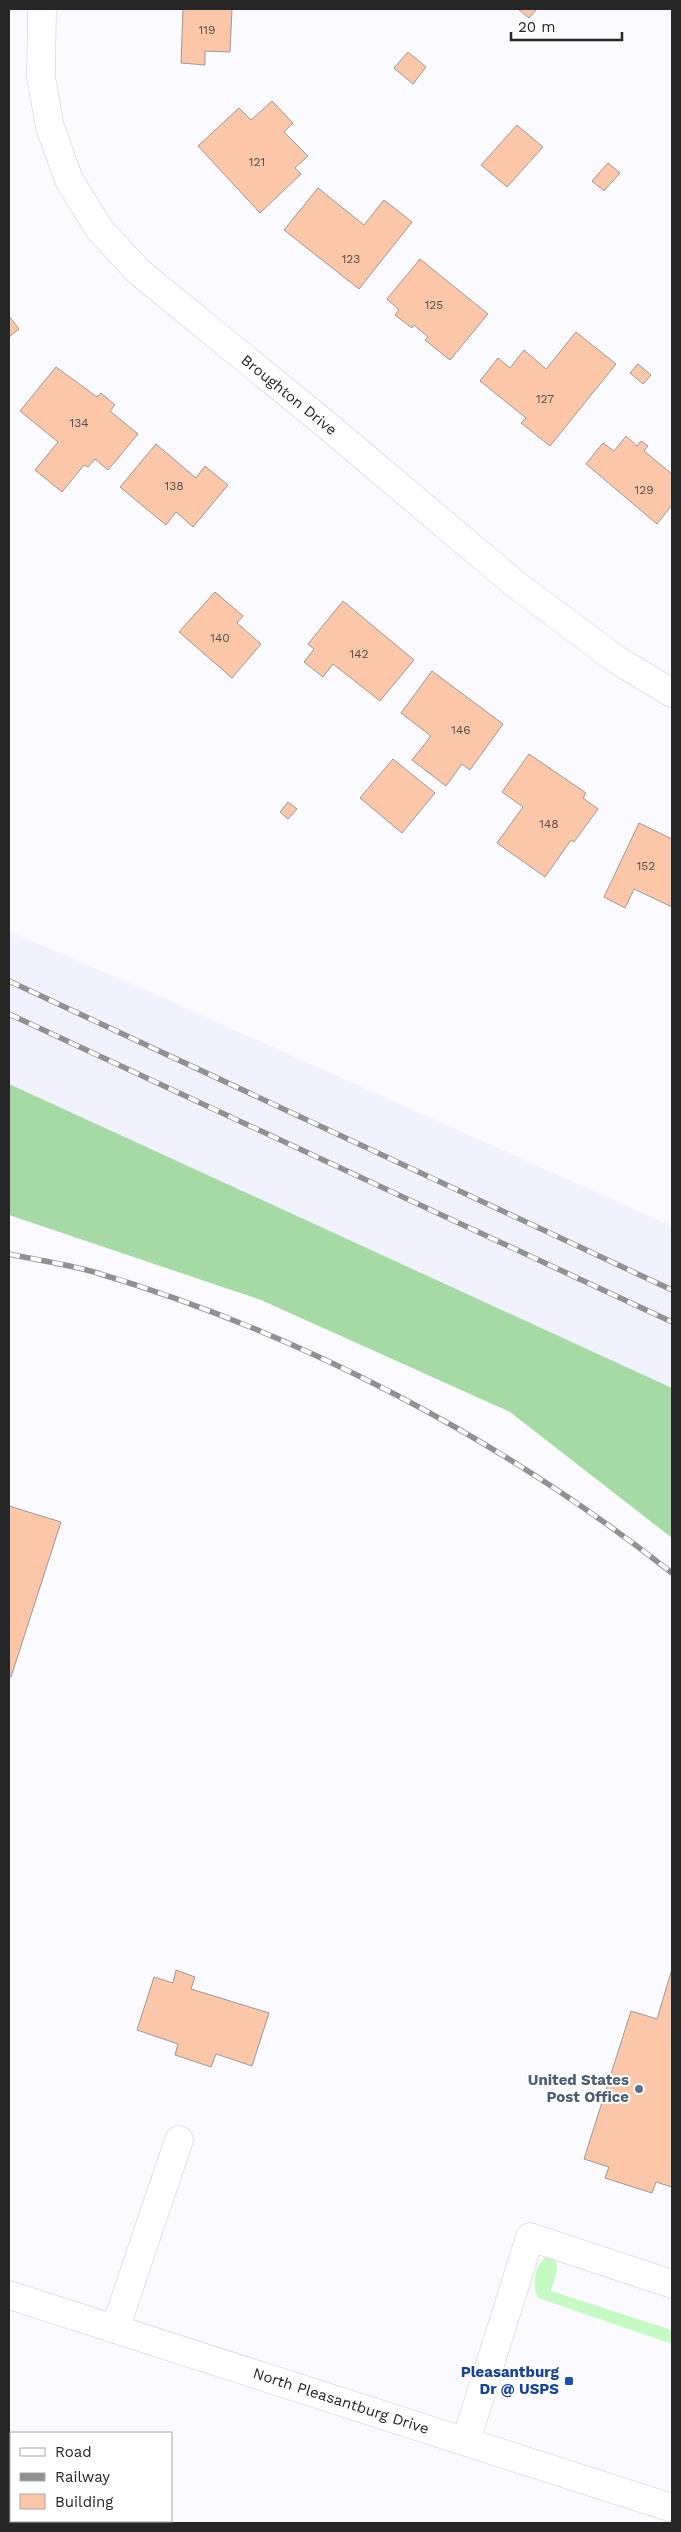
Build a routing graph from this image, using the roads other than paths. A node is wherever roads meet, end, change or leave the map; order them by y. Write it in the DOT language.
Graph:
graph roads {
  1 [pos="42,9"];
  2 [pos="672,693"];
  3 [pos="179,2140"];
  4 [pos="672,2284"];
  5 [pos="9,2294"];
  6 [pos="115,2329"];
  7 [pos="466,2442"];
  8 [pos="672,2507"];
  1 -- 2 [label="street, Broughton Drive"];
  3 -- 6 [label="street"];
  4 -- 7 [label="street"];
  5 -- 6 [label="street, North Pleasantburg Drive"];
  6 -- 7 [label="street, North Pleasantburg Drive"];
  7 -- 8 [label="street, North Pleasantburg Drive"];
}
